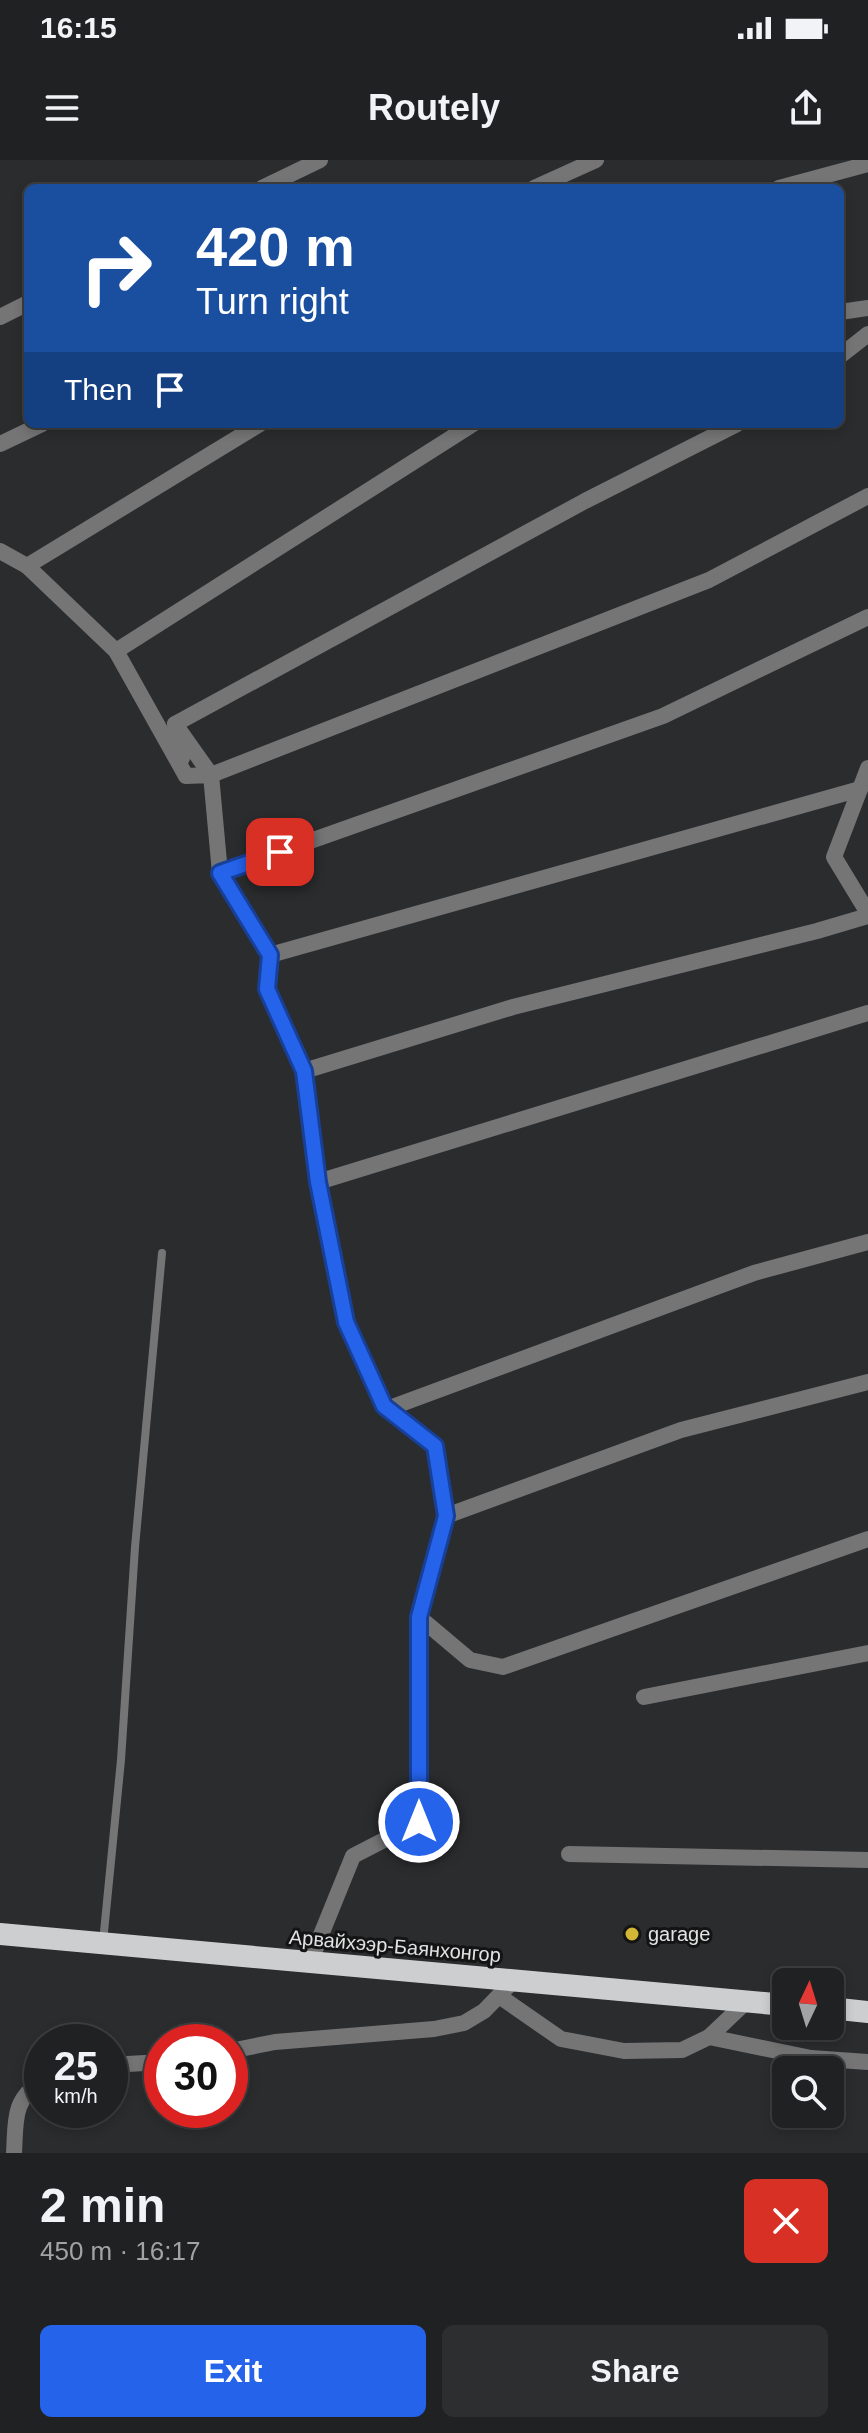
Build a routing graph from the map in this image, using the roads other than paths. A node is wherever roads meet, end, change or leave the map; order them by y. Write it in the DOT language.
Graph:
graph roads {
  1 [pos="320,160"];
  2 [pos="596,160"];
  3 [pos="868,164"];
  4 [pos="270,184"];
  5 [pos="543,184"];
  6 [pos="794,184"];
  7 [pos="24,305"];
  8 [pos="868,308"];
  9 [pos="844,311"];
  10 [pos="0,317"];
  11 [pos="868,334"];
  12 [pos="844,353"];
  13 [pos="34,428"];
  14 [pos="253,428"];
  15 [pos="467,428"];
  16 [pos="729,428"];
  17 [pos="0,444"];
  18 [pos="868,496"];
  19 [pos="0,551"];
  20 [pos="27,566"];
  21 [pos="868,617"];
  22 [pos="116,651"];
  23 [pos="175,724"];
  24 [pos="868,768"];
  25 [pos="211,775"];
  26 [pos="186,776"];
  27 [pos="860,789"];
  28 [pos="220,873"];
  29 [pos="868,914"];
  30 [pos="270,955"];
  31 [pos="868,1013"];
  32 [pos="304,1071"];
  33 [pos="318,1182"];
  34 [pos="868,1242"];
  35 [pos="162,1253"];
  36 [pos="868,1382"];
  37 [pos="387,1409"];
  38 [pos="446,1516"];
  39 [pos="868,1539"];
  40 [pos="419,1617"];
  41 [pos="868,1653"];
  42 [pos="644,1697"];
  43 [pos="569,1854"];
  44 [pos="868,1860"];
  45 [pos="0,1934"];
  46 [pos="103,1944"];
  47 [pos="310,1962"];
  48 [pos="506,1988"];
  49 [pos="747,2001"];
  50 [pos="772,2004"];
  51 [pos="844,2009"];
  52 [pos="868,2012"];
  53 [pos="709,2037"];
  54 [pos="248,2047"];
  55 [pos="868,2062"];
  56 [pos="24,2097"];
  57 [pos="14,2153"];
  1 -- 4 [label="street"];
  2 -- 5 [label="street"];
  3 -- 6 [label="street"];
  7 -- 10 [label="street"];
  8 -- 9 [label="street"];
  11 -- 12 [label="street"];
  13 -- 17 [label="street"];
  14 -- 20 [label="street"];
  15 -- 22 [label="street"];
  16 -- 23 [label="street"];
  18 -- 25 [label="street"];
  19 -- 20 [label="street"];
  20 -- 22 [label="street"];
  21 -- 28 [label="street"];
  22 -- 26 [label="street"];
  23 -- 25 [label="street"];
  23 -- 26 [label="street"];
  24 -- 27 [label="street"];
  25 -- 26 [label="street"];
  25 -- 28 [label="street"];
  27 -- 29 [label="street"];
  27 -- 30 [label="street"];
  28 -- 30 [label="street"];
  29 -- 32 [label="street"];
  30 -- 32 [label="street"];
  31 -- 33 [label="street"];
  32 -- 33 [label="street"];
  33 -- 37 [label="street"];
  34 -- 37 [label="street"];
  35 -- 46 [label="lane"];
  36 -- 38 [label="street"];
  37 -- 38 [label="street"];
  38 -- 40 [label="street"];
  39 -- 40 [label="street"];
  40 -- 47 [label="street"];
  41 -- 42 [label="street"];
  43 -- 44 [label="street"];
  45 -- 46 [label="highway, Арвайхээр-Баянхонгор"];
  46 -- 47 [label="highway, Арвайхээр-Баянхонгор"];
  47 -- 48 [label="highway, Арвайхээр-Баянхонгор"];
  48 -- 49 [label="highway, Арвайхээр-Баянхонгор"];
  48 -- 53 [label="street"];
  48 -- 54 [label="street"];
  49 -- 50 [label="highway, Арвайхээр-Баянхонгор"];
  49 -- 53 [label="street"];
  51 -- 52 [label="highway"];
  53 -- 55 [label="street"];
  56 -- 57 [label="street"];
}
